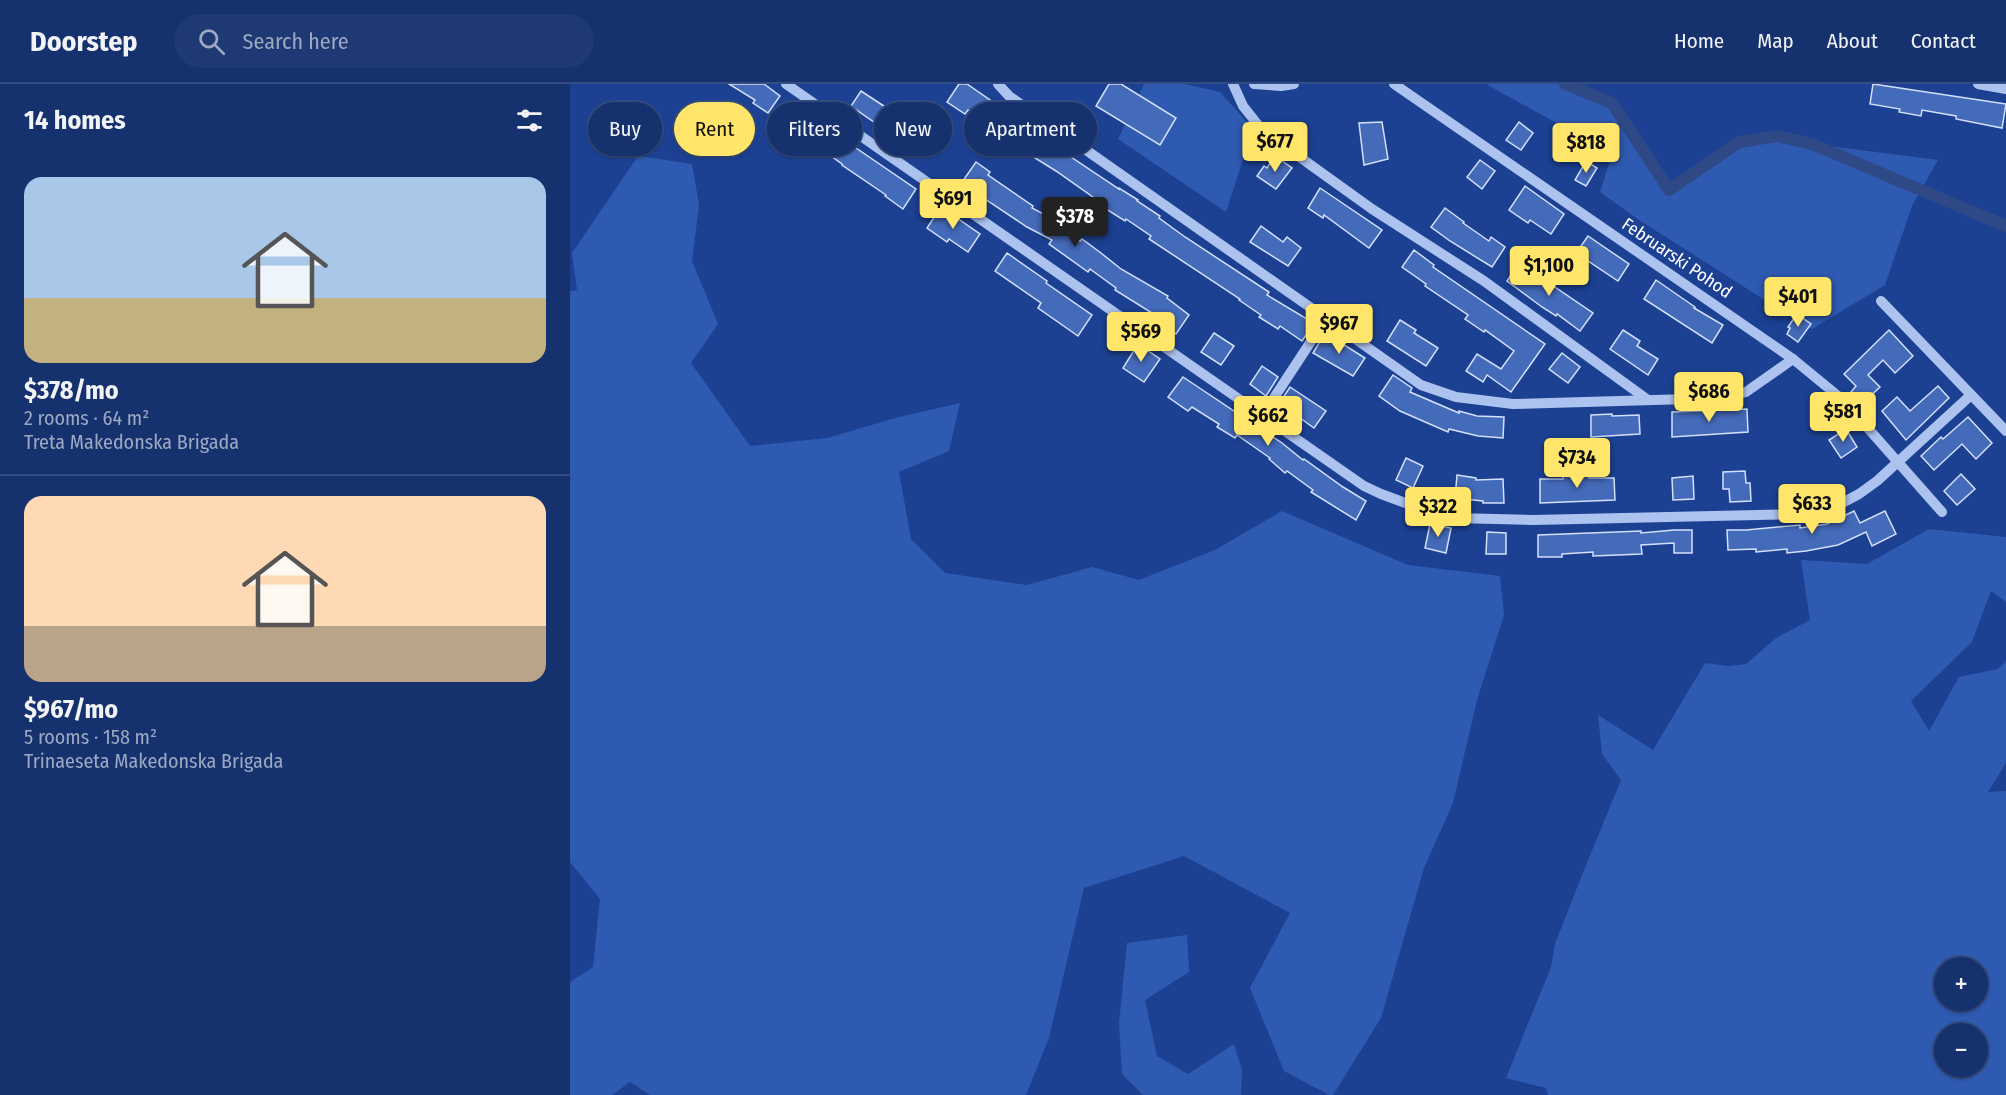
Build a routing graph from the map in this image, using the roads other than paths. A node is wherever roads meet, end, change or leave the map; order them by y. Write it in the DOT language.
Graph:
graph roads {
  1 [pos="786,84"];
  2 [pos="998,84"];
  3 [pos="1233,84"];
  4 [pos="1254,84"];
  5 [pos="1294,84"];
  6 [pos="1394,84"];
  7 [pos="1978,84"];
  8 [pos="2006,88"];
  9 [pos="1881,301"];
  10 [pos="1327,317"];
  11 [pos="1793,359"];
  12 [pos="1971,395"];
  13 [pos="1648,399"];
  14 [pos="1262,416"];
  15 [pos="2006,431"];
  16 [pos="1897,462"];
  17 [pos="1942,512"];
  1 -- 14 [label="street"];
  2 -- 10 [label="street"];
  3 -- 13 [label="street"];
  4 -- 5 [label="street"];
  6 -- 11 [label="street, Februarski Pohod"];
  7 -- 8 [label="street"];
  9 -- 12 [label="street"];
  10 -- 13 [label="street"];
  10 -- 14 [label="street"];
  11 -- 13 [label="street"];
  11 -- 16 [label="street, Februarski Pohod"];
  12 -- 15 [label="street"];
  12 -- 16 [label="street"];
  14 -- 16 [label="street"];
  16 -- 17 [label="street, Februarski Pohod"];
}
